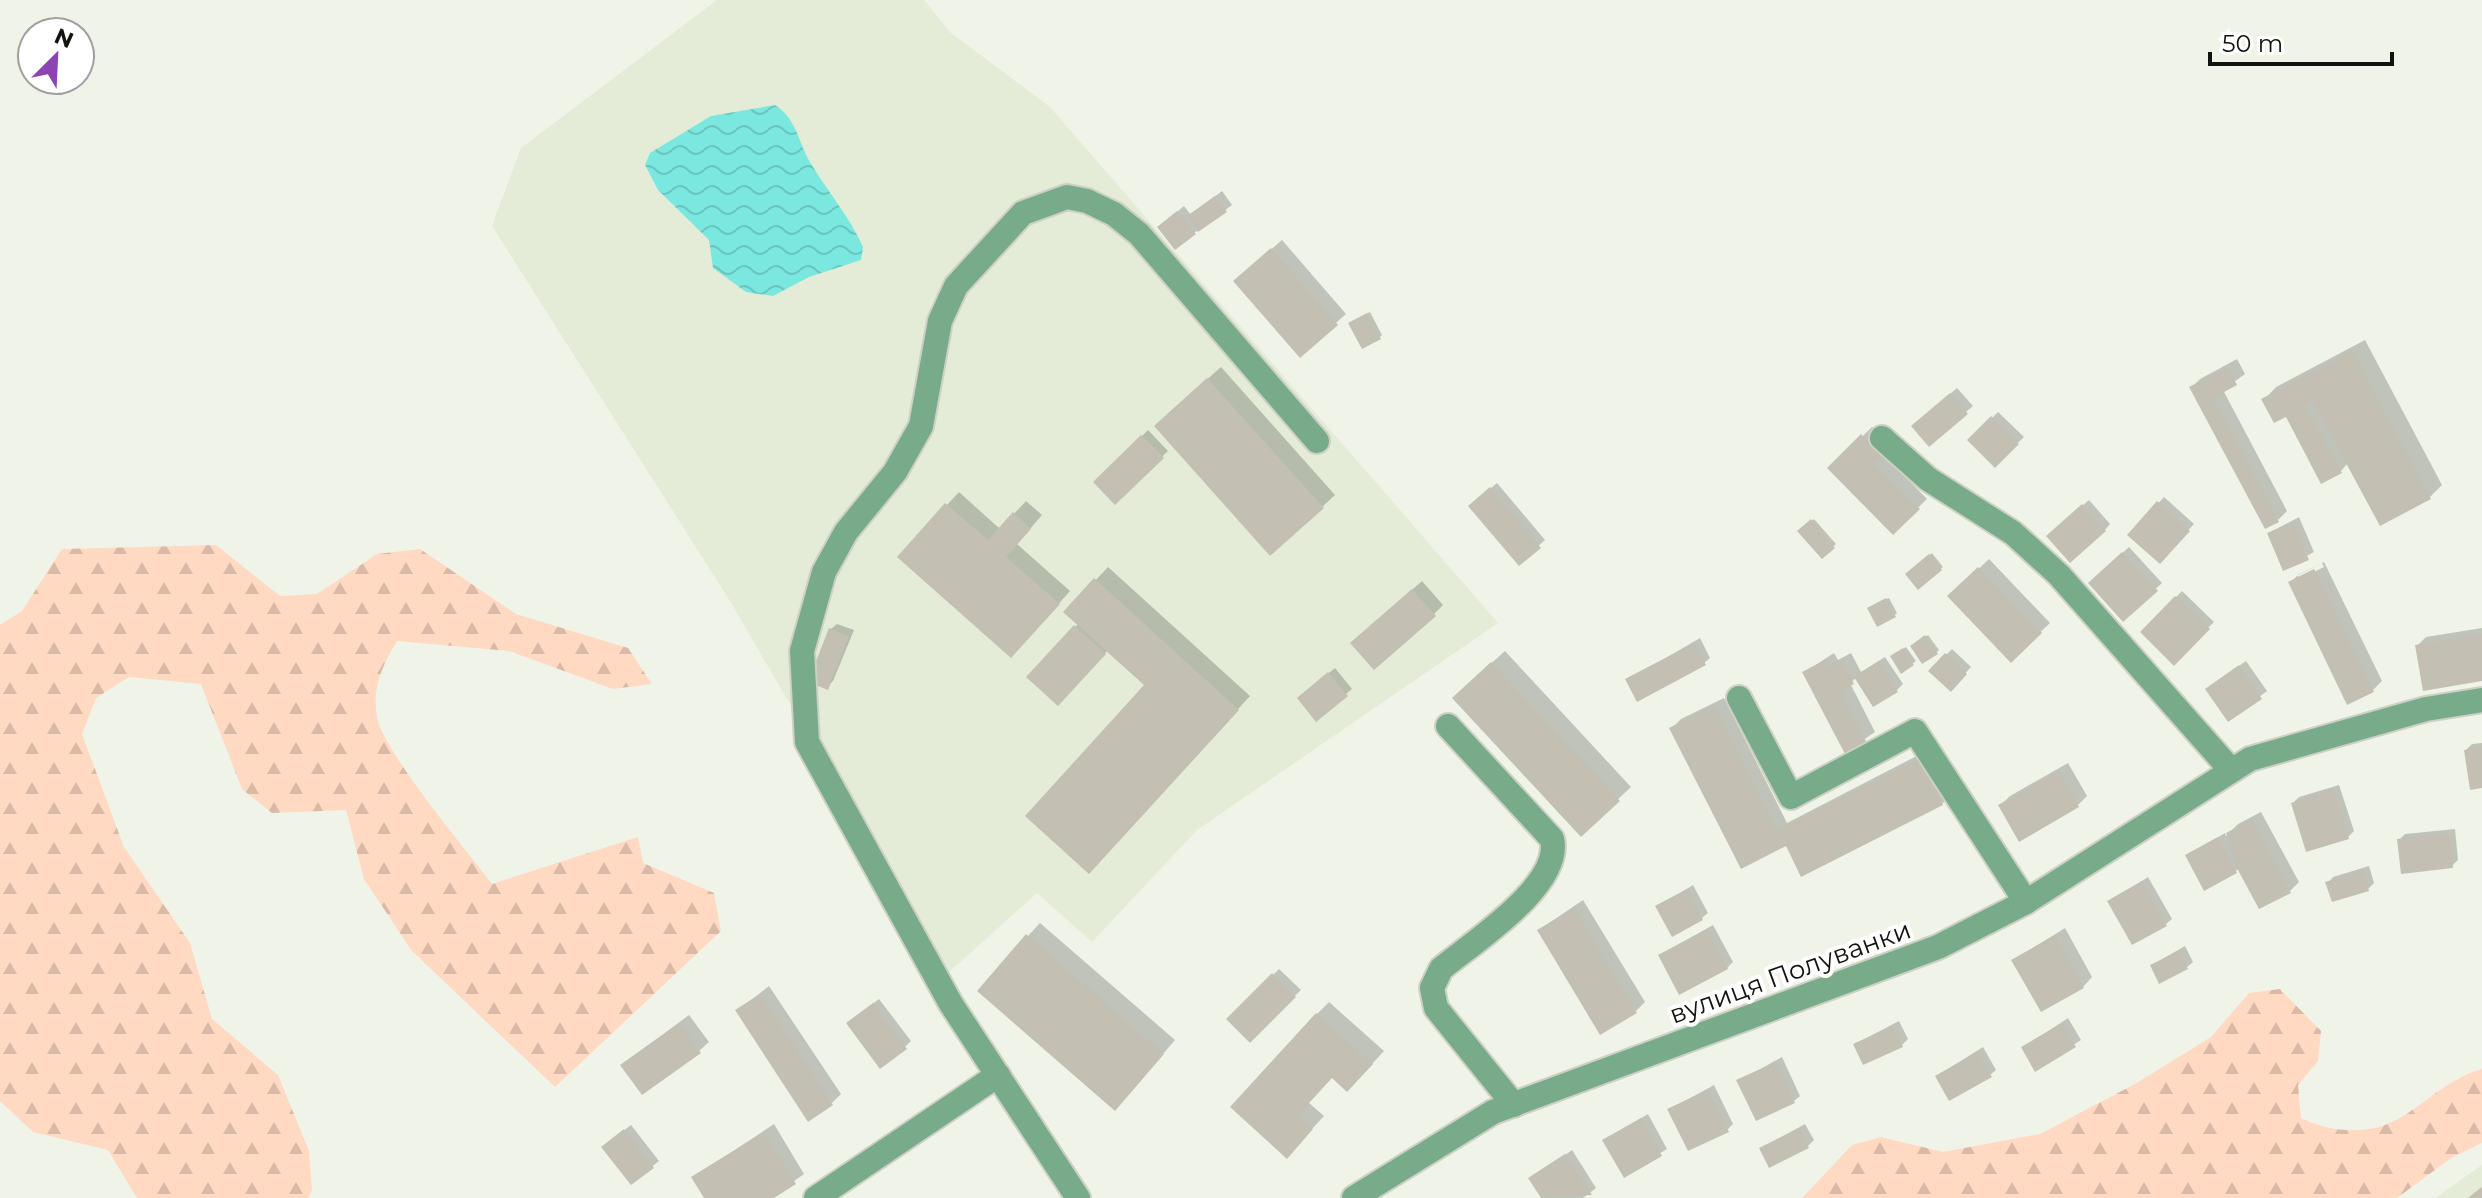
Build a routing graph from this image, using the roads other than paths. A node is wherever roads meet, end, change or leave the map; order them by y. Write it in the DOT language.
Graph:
graph roads {
  1 [pos="1882,438"];
  2 [pos="1317,441"];
  3 [pos="1739,698"];
  4 [pos="2482,700"];
  5 [pos="1448,726"];
  6 [pos="2230,769"];
  7 [pos="2026,902"];
  8 [pos="998,1075"];
  9 [pos="1514,1105"];
  10 [pos="816,1198"];
  11 [pos="1078,1198"];
  12 [pos="1354,1198"];
  1 -- 6 [label="street"];
  2 -- 8 [label="street"];
  3 -- 7 [label="street"];
  4 -- 6 [label="street, вулиця Полуванки"];
  5 -- 9 [label="street"];
  6 -- 7 [label="street, вулиця Полуванки"];
  7 -- 9 [label="street, вулиця Полуванки"];
  8 -- 10 [label="street"];
  8 -- 11 [label="street"];
  9 -- 12 [label="street, вулиця Полуванки"];
}
